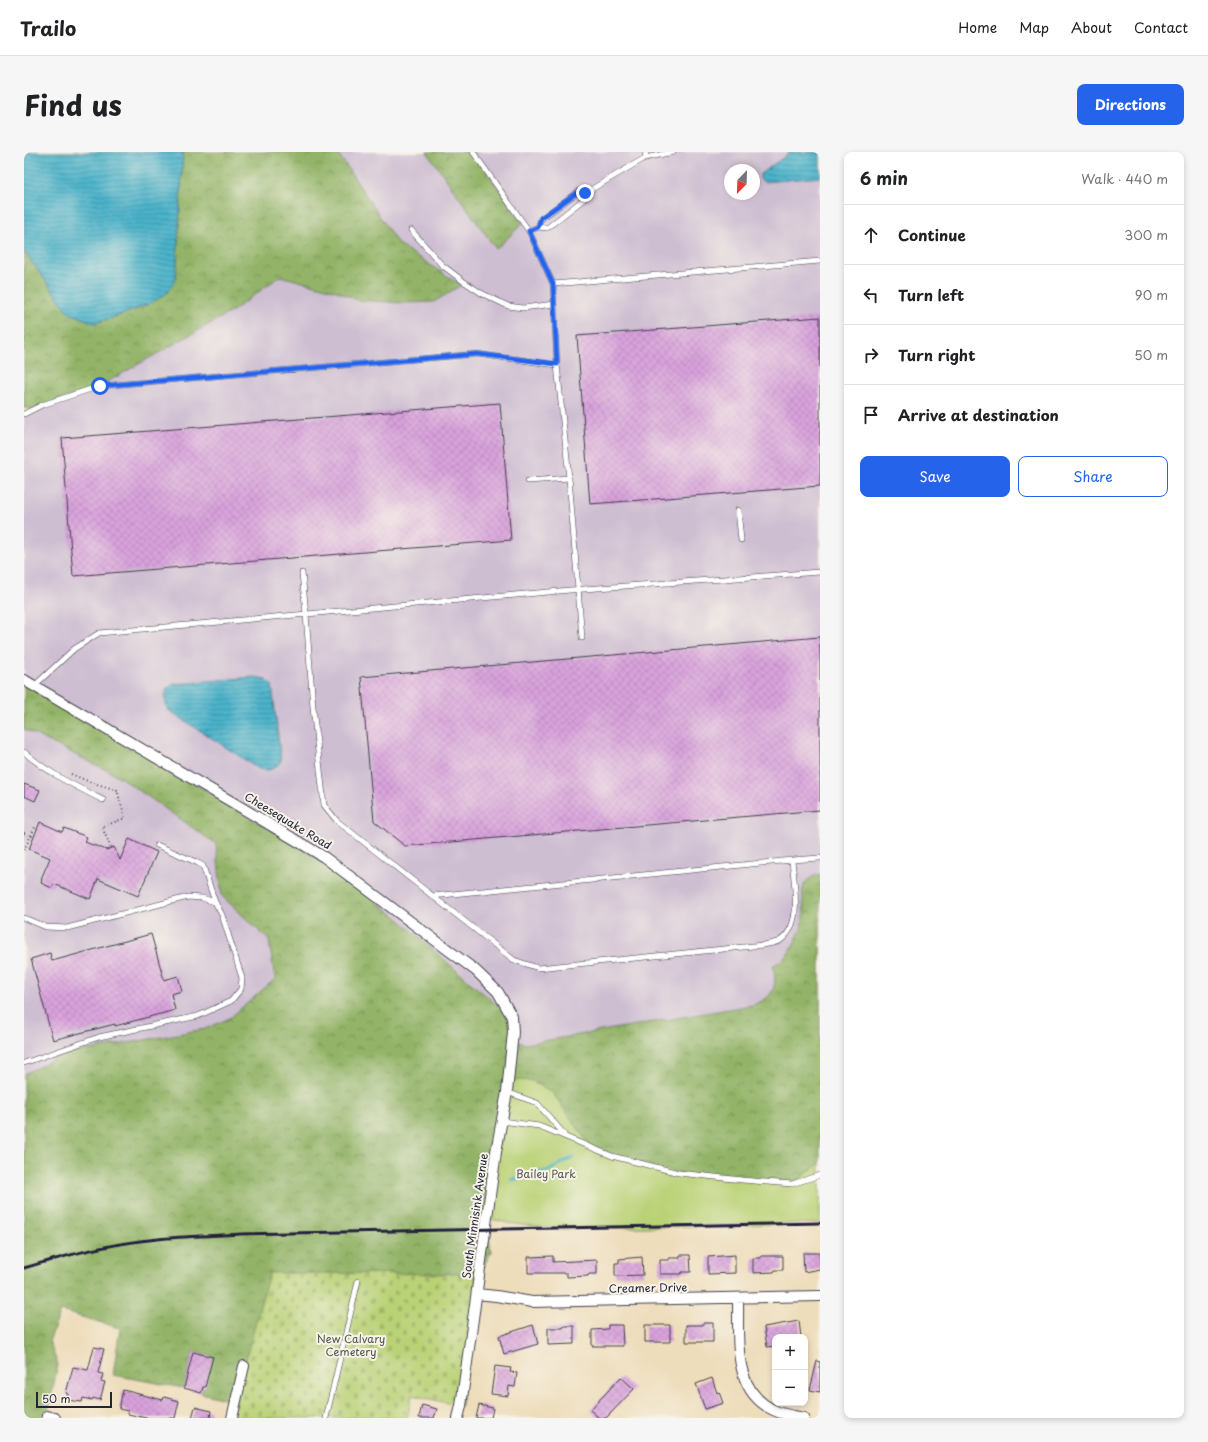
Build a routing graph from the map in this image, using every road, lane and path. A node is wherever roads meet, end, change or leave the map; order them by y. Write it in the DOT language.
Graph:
graph roads {
  1 [pos="473,152"];
  2 [pos="646,152"];
  3 [pos="673,152"];
  4 [pos="645,158"];
  5 [pos="585,193"];
  6 [pos="538,227"];
  7 [pos="411,230"];
  8 [pos="529,231"];
  9 [pos="820,261"];
  10 [pos="553,284"];
  11 [pos="554,304"];
  12 [pos="557,364"];
  13 [pos="24,414"];
  14 [pos="569,478"];
  15 [pos="528,481"];
  16 [pos="738,510"];
  17 [pos="741,540"];
  18 [pos="820,572"];
  19 [pos="302,573"];
  20 [pos="578,589"];
  21 [pos="306,614"];
  22 [pos="582,638"];
  23 [pos="24,680"];
  24 [pos="34,686"];
  25 [pos="24,752"];
  26 [pos="103,800"];
  27 [pos="35,827"];
  28 [pos="24,834"];
  29 [pos="32,836"];
  30 [pos="156,845"];
  31 [pos="24,850"];
  32 [pos="820,858"];
  33 [pos="792,860"];
  34 [pos="432,896"];
  35 [pos="215,902"];
  36 [pos="24,918"];
  37 [pos="512,1017"];
  38 [pos="24,1063"];
  39 [pos="507,1092"];
  40 [pos="502,1121"];
  41 [pos="565,1136"];
  42 [pos="820,1175"];
  43 [pos="358,1281"];
  44 [pos="477,1294"];
  45 [pos="820,1296"];
  46 [pos="738,1299"];
  47 [pos="244,1366"];
  48 [pos="232,1418"];
  49 [pos="326,1418"];
  50 [pos="458,1418"];
  51 [pos="804,1418"];
  1 -- 8 [label="lane"];
  2 -- 4 [label="lane"];
  3 -- 4 [label="lane"];
  4 -- 5 [label="lane"];
  5 -- 6 [label="lane"];
  5 -- 6 [label="lane"];
  6 -- 8 [label="lane"];
  7 -- 11 [label="lane"];
  8 -- 10 [label="lane"];
  9 -- 10 [label="lane"];
  10 -- 11 [label="lane"];
  11 -- 12 [label="lane"];
  12 -- 13 [label="lane"];
  12 -- 14 [label="lane"];
  14 -- 15 [label="lane"];
  14 -- 20 [label="lane"];
  16 -- 17 [label="lane"];
  18 -- 20 [label="lane"];
  19 -- 21 [label="lane"];
  20 -- 21 [label="lane"];
  20 -- 22 [label="lane"];
  21 -- 24 [label="lane"];
  21 -- 34 [label="lane"];
  23 -- 24 [label="street, Cheesequake Road"];
  24 -- 37 [label="street, Cheesequake Road"];
  25 -- 26 [label="lane"];
  27 -- 29 [label="path"];
  28 -- 29 [label="path"];
  29 -- 31 [label="path"];
  30 -- 35 [label="lane"];
  32 -- 33 [label="lane"];
  33 -- 34 [label="lane"];
  33 -- 34 [label="lane"];
  35 -- 36 [label="lane"];
  35 -- 38 [label="lane"];
  37 -- 39 [label="street, South Minnisink Avenue"];
  39 -- 40 [label="street, South Minnisink Avenue"];
  39 -- 41 [label="lane"];
  40 -- 41 [label="lane"];
  40 -- 44 [label="street, South Minnisink Avenue"];
  41 -- 42 [label="lane"];
  43 -- 49 [label="lane"];
  44 -- 46 [label="street, Creamer Drive"];
  44 -- 50 [label="street, South Minnisink Avenue"];
  45 -- 46 [label="street, Creamer Drive"];
  46 -- 51 [label="street"];
  47 -- 48 [label="street"];
}
